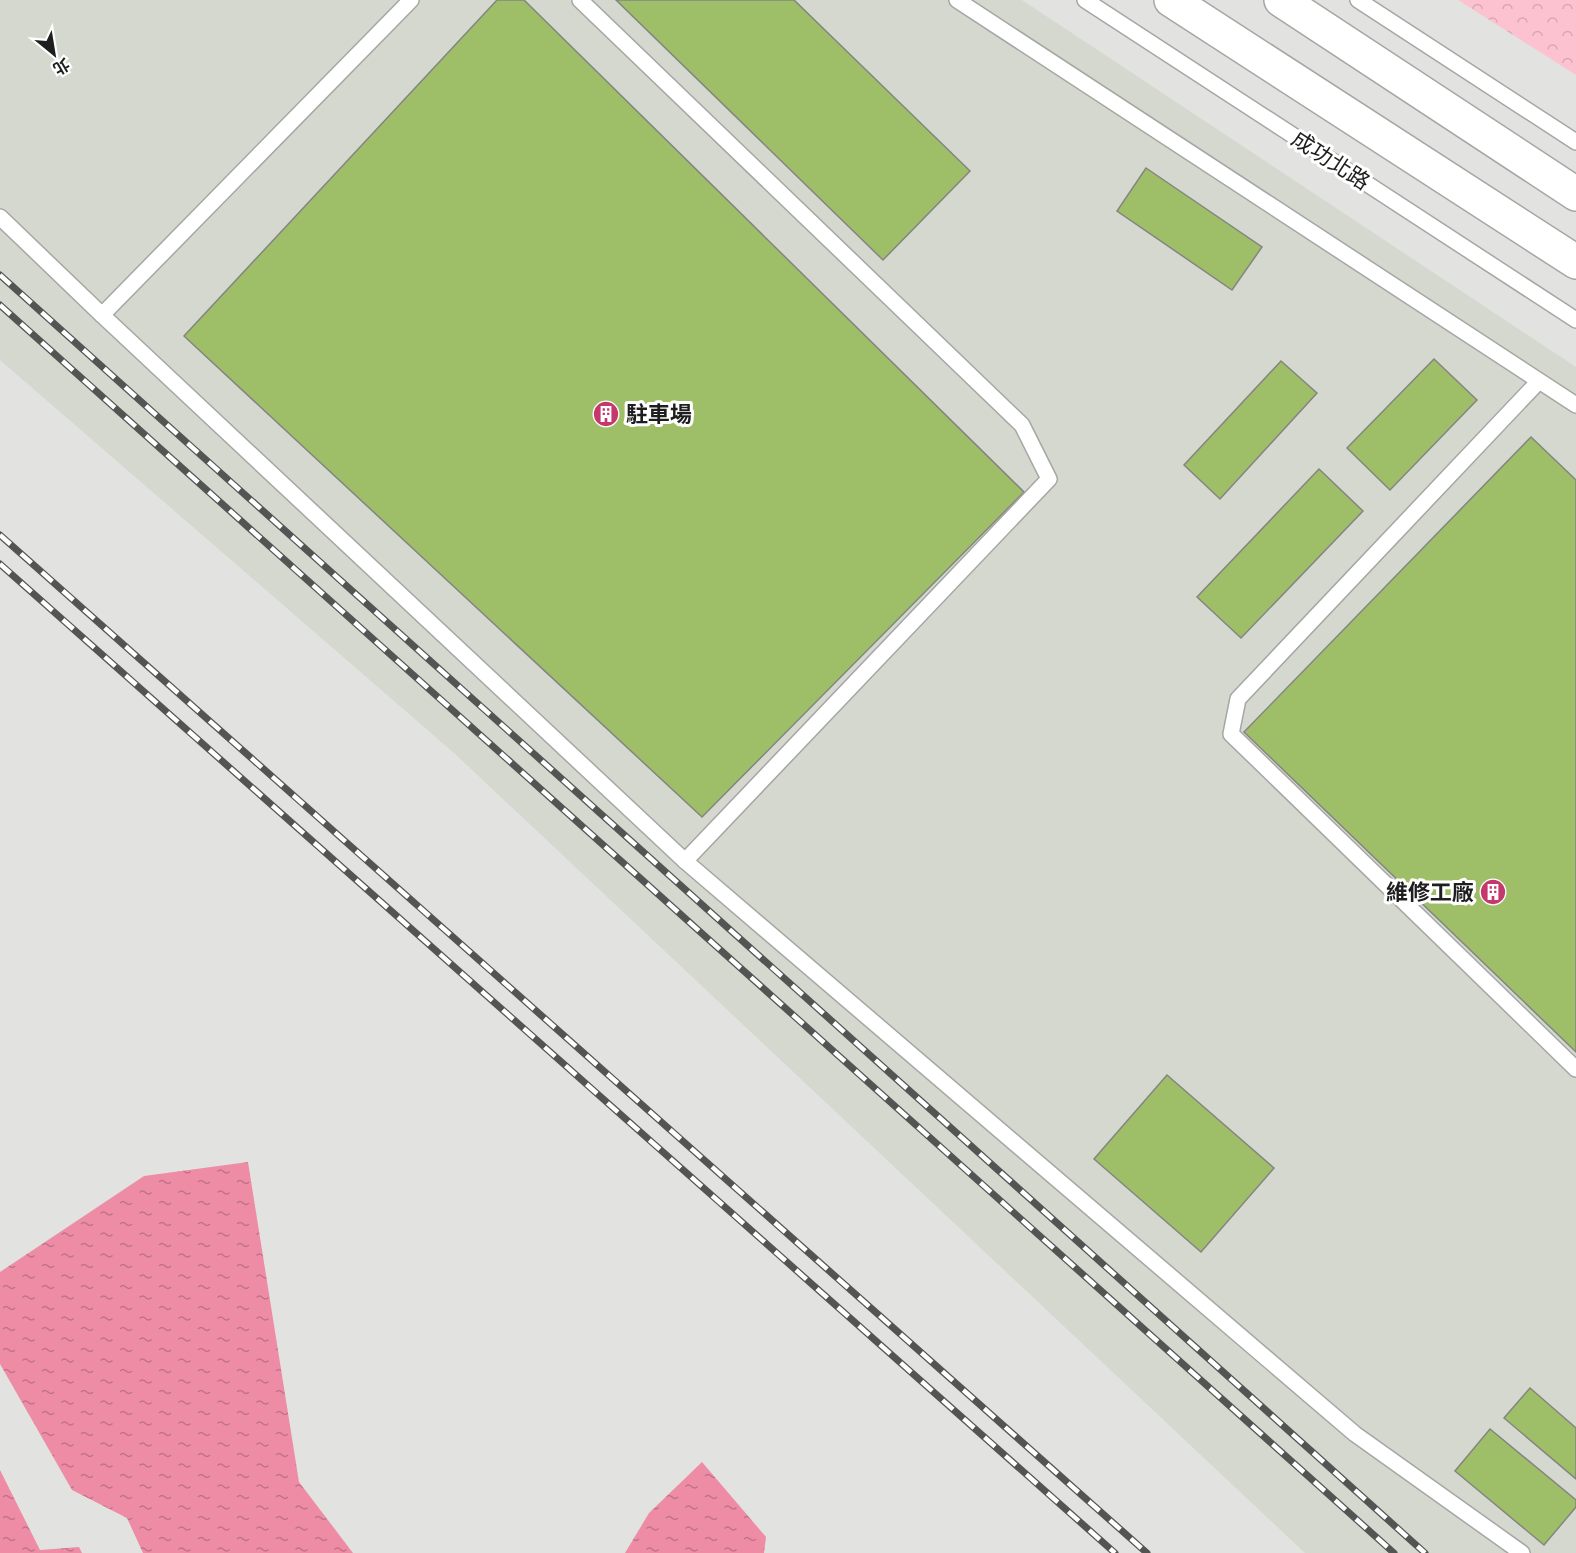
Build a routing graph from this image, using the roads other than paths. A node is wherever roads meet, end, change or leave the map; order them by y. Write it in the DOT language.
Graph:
graph roads {
  1 [pos="411,0"];
  2 [pos="580,0"];
  3 [pos="957,0"];
  4 [pos="1085,0"];
  5 [pos="1171,0"];
  6 [pos="1281,0"];
  7 [pos="1358,0"];
  8 [pos="1576,142"];
  9 [pos="1576,194"];
  10 [pos="0,217"];
  11 [pos="1576,262"];
  12 [pos="102,315"];
  13 [pos="1576,320"];
  14 [pos="1539,381"];
  15 [pos="1576,405"];
  16 [pos="685,861"];
  17 [pos="1576,1069"];
  18 [pos="1522,1553"];
  1 -- 12 [label="lane"];
  2 -- 16 [label="lane"];
  3 -- 14 [label="lane"];
  4 -- 13 [label="lane, 成功北路"];
  5 -- 11 [label="main road"];
  6 -- 9 [label="main road"];
  7 -- 8 [label="lane"];
  10 -- 12 [label="lane"];
  12 -- 16 [label="lane"];
  14 -- 15 [label="lane"];
  14 -- 17 [label="lane"];
  16 -- 18 [label="lane"];
}
